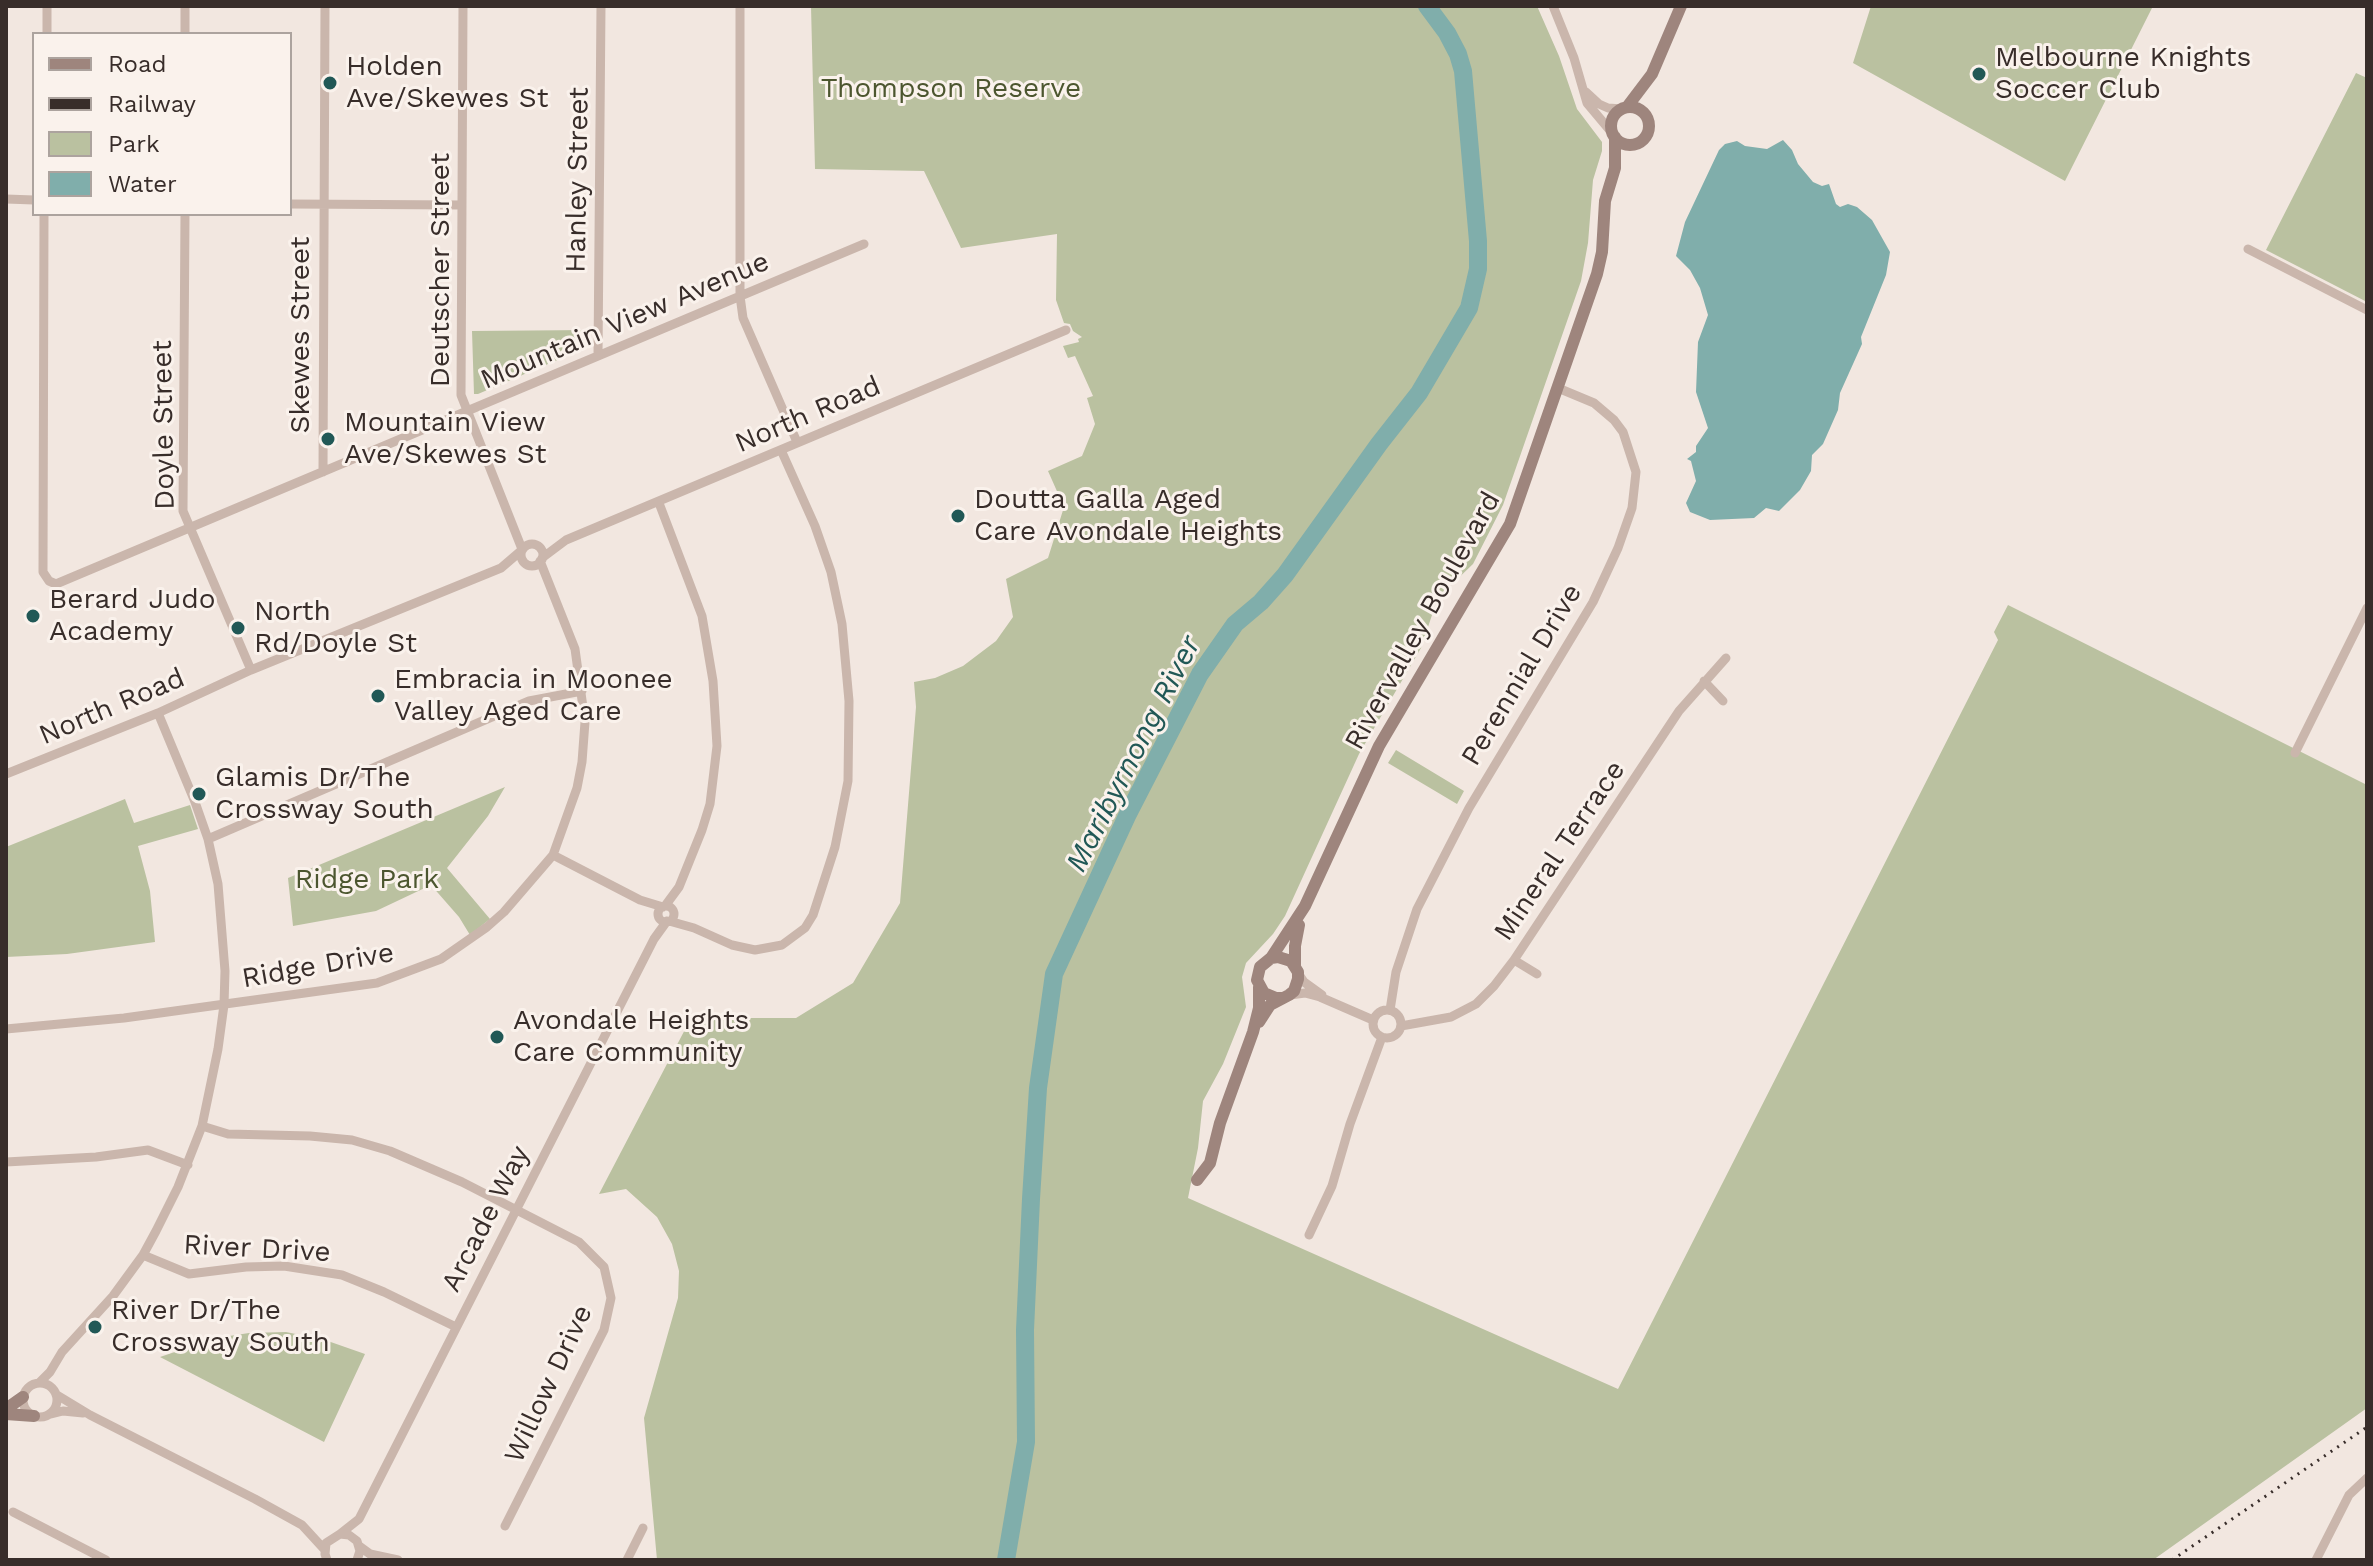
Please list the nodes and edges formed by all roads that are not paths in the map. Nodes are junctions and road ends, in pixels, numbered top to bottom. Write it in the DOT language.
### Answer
graph roads {
  1 [pos="47,6"];
  2 [pos="185,6"];
  3 [pos="325,6"];
  4 [pos="463,6"];
  5 [pos="601,6"];
  6 [pos="740,6"];
  7 [pos="1553,6"];
  8 [pos="1681,6"];
  9 [pos="47,32"];
  10 [pos="185,32"];
  11 [pos="1652,74"];
  12 [pos="1584,90"];
  13 [pos="1624,108"];
  14 [pos="1647,117"];
  15 [pos="1614,136"];
  16 [pos="1642,140"];
  17 [pos="1615,168"];
  18 [pos="6,199"];
  19 [pos="32,200"];
  20 [pos="292,204"];
  21 [pos="322,204"];
  22 [pos="462,205"];
  23 [pos="44,216"];
  24 [pos="185,216"];
  25 [pos="864,244"];
  26 [pos="2248,249"];
  27 [pos="740,296"];
  28 [pos="2367,310"];
  29 [pos="1066,330"];
  30 [pos="598,355"];
  31 [pos="1558,388"];
  32 [pos="466,410"];
  33 [pos="797,442"];
  34 [pos="781,450"];
  35 [pos="323,472"];
  36 [pos="659,503"];
  37 [pos="514,524"];
  38 [pos="190,528"];
  39 [pos="522,549"];
  40 [pos="536,557"];
  41 [pos="501,568"];
  42 [pos="2367,608"];
  43 [pos="1726,658"];
  44 [pos="251,670"];
  45 [pos="1704,681"];
  46 [pos="582,691"];
  47 [pos="1723,701"];
  48 [pos="158,713"];
  49 [pos="2295,753"];
  50 [pos="6,774"];
  51 [pos="208,839"];
  52 [pos="553,855"];
  53 [pos="1305,906"];
  54 [pos="666,913"];
  55 [pos="1271,958"];
  56 [pos="1514,960"];
  57 [pos="1296,969"];
  58 [pos="1537,974"];
  59 [pos="1259,987"];
  60 [pos="1286,996"];
  61 [pos="1336,1003"];
  62 [pos="224,1005"];
  63 [pos="1390,1010"];
  64 [pos="1373,1020"];
  65 [pos="1401,1026"];
  66 [pos="6,1029"];
  67 [pos="1253,1032"];
  68 [pos="1382,1037"];
  69 [pos="202,1126"];
  70 [pos="6,1162"];
  71 [pos="188,1165"];
  72 [pos="1197,1180"];
  73 [pos="516,1209"];
  74 [pos="1309,1235"];
  75 [pos="143,1255"];
  76 [pos="456,1327"];
  77 [pos="56,1361"];
  78 [pos="39,1383"];
  79 [pos="56,1392"];
  80 [pos="23,1397"];
  81 [pos="6,1411"];
  82 [pos="51,1414"];
  83 [pos="90,1415"];
  84 [pos="34,1416"];
  85 [pos="2367,1478"];
  86 [pos="13,1512"];
  87 [pos="359,1519"];
  88 [pos="302,1525"];
  89 [pos="505,1526"];
  90 [pos="643,1528"];
  91 [pos="337,1535"];
  92 [pos="358,1544"];
  93 [pos="324,1549"];
  94 [pos="378,1556"];
  95 [pos="106,1560"];
  96 [pos="327,1560"];
  97 [pos="357,1560"];
  98 [pos="365,1560"];
  99 [pos="398,1560"];
  100 [pos="627,1560"];
  101 [pos="2316,1560"];
  1 -- 9 [label="street"];
  2 -- 10 [label="street"];
  3 -- 21 [label="street, Skewes Street"];
  4 -- 22 [label="street, Deutscher Street"];
  5 -- 30 [label="street, Hanley Street"];
  6 -- 27 [label="street"];
  7 -- 12 [label="street"];
  8 -- 11 [label="street"];
  11 -- 13 [label="street"];
  11 -- 14 [label="street"];
  12 -- 13 [label="street"];
  12 -- 15 [label="street"];
  13 -- 14 [label="street"];
  13 -- 15 [label="street"];
  14 -- 16 [label="street"];
  15 -- 16 [label="street"];
  15 -- 17 [label="street, Rivervalley Boulevard"];
  16 -- 17 [label="street, Rivervalley Boulevard"];
  17 -- 31 [label="street, Rivervalley Boulevard"];
  18 -- 19 [label="street"];
  20 -- 21 [label="street"];
  21 -- 22 [label="street"];
  21 -- 35 [label="street, Skewes Street"];
  22 -- 32 [label="street, Deutscher Street"];
  23 -- 38 [label="street, Mountain View Avenue"];
  24 -- 38 [label="street, Doyle Street"];
  25 -- 27 [label="street, Mountain View Avenue"];
  26 -- 28 [label="street"];
  27 -- 30 [label="street, Mountain View Avenue"];
  27 -- 33 [label="street"];
  29 -- 33 [label="street, North Road"];
  30 -- 32 [label="street, Mountain View Avenue"];
  31 -- 53 [label="street, Rivervalley Boulevard"];
  31 -- 63 [label="street, Perennial Drive"];
  32 -- 35 [label="street, Mountain View Avenue"];
  32 -- 37 [label="street, Deutscher Street"];
  33 -- 34 [label="street, North Road"];
  34 -- 36 [label="street, North Road"];
  34 -- 54 [label="street"];
  35 -- 38 [label="street, Mountain View Avenue"];
  36 -- 40 [label="street, North Road"];
  36 -- 54 [label="street, Arcade Way"];
  37 -- 39 [label="street, Deutscher Street"];
  37 -- 40 [label="street, Deutscher Street"];
  38 -- 44 [label="street, Doyle Street"];
  39 -- 40 [label="street, North Road"];
  39 -- 40 [label="street, Deutscher Street"];
  39 -- 41 [label="street, North Road"];
  40 -- 41 [label="street, North Road"];
  40 -- 46 [label="street, Ridge Drive"];
  41 -- 44 [label="street, North Road"];
  42 -- 49 [label="street"];
  43 -- 45 [label="street, Mineral Terrace"];
  44 -- 48 [label="street, North Road"];
  45 -- 47 [label="street"];
  45 -- 56 [label="street, Mineral Terrace"];
  46 -- 51 [label="street"];
  46 -- 52 [label="street, Ridge Drive"];
  48 -- 50 [label="street, North Road"];
  48 -- 51 [label="street"];
  51 -- 62 [label="street"];
  52 -- 54 [label="street"];
  52 -- 62 [label="street, Ridge Drive"];
  53 -- 55 [label="street, Rivervalley Boulevard"];
  53 -- 57 [label="street, Rivervalley Boulevard"];
  54 -- 73 [label="street, Arcade Way"];
  55 -- 57 [label="street"];
  55 -- 59 [label="street"];
  56 -- 58 [label="street"];
  56 -- 65 [label="street, Mineral Terrace"];
  57 -- 60 [label="street"];
  57 -- 61 [label="street"];
  59 -- 60 [label="street"];
  59 -- 67 [label="street"];
  60 -- 61 [label="street"];
  60 -- 67 [label="street"];
  61 -- 64 [label="street"];
  62 -- 66 [label="street, Ridge Drive"];
  62 -- 69 [label="street"];
  63 -- 64 [label="street"];
  63 -- 65 [label="street"];
  64 -- 68 [label="street"];
  65 -- 68 [label="street"];
  67 -- 72 [label="street"];
  68 -- 74 [label="street"];
  69 -- 71 [label="street"];
  69 -- 73 [label="street, Willow Drive"];
  70 -- 71 [label="street"];
  71 -- 75 [label="street"];
  73 -- 76 [label="street, Arcade Way"];
  73 -- 89 [label="street, Willow Drive"];
  75 -- 76 [label="street, River Drive"];
  75 -- 77 [label="street"];
  76 -- 87 [label="street, Arcade Way"];
  77 -- 78 [label="street"];
  77 -- 79 [label="street"];
  78 -- 79 [label="street"];
  78 -- 80 [label="street"];
  79 -- 82 [label="street"];
  79 -- 83 [label="street"];
  80 -- 81 [label="street"];
  80 -- 84 [label="street"];
  81 -- 84 [label="street"];
  82 -- 83 [label="street"];
  82 -- 84 [label="street"];
  83 -- 88 [label="street"];
  85 -- 101 [label="street"];
  86 -- 95 [label="street"];
  87 -- 91 [label="street, Arcade Way"];
  87 -- 92 [label="street, Arcade Way"];
  88 -- 91 [label="street"];
  88 -- 93 [label="street"];
  90 -- 100 [label="street"];
  91 -- 92 [label="street"];
  91 -- 93 [label="street, Arcade Way"];
  92 -- 94 [label="street"];
  92 -- 97 [label="street, Arcade Way"];
  93 -- 96 [label="street"];
  94 -- 98 [label="street"];
  94 -- 99 [label="street"];
}
